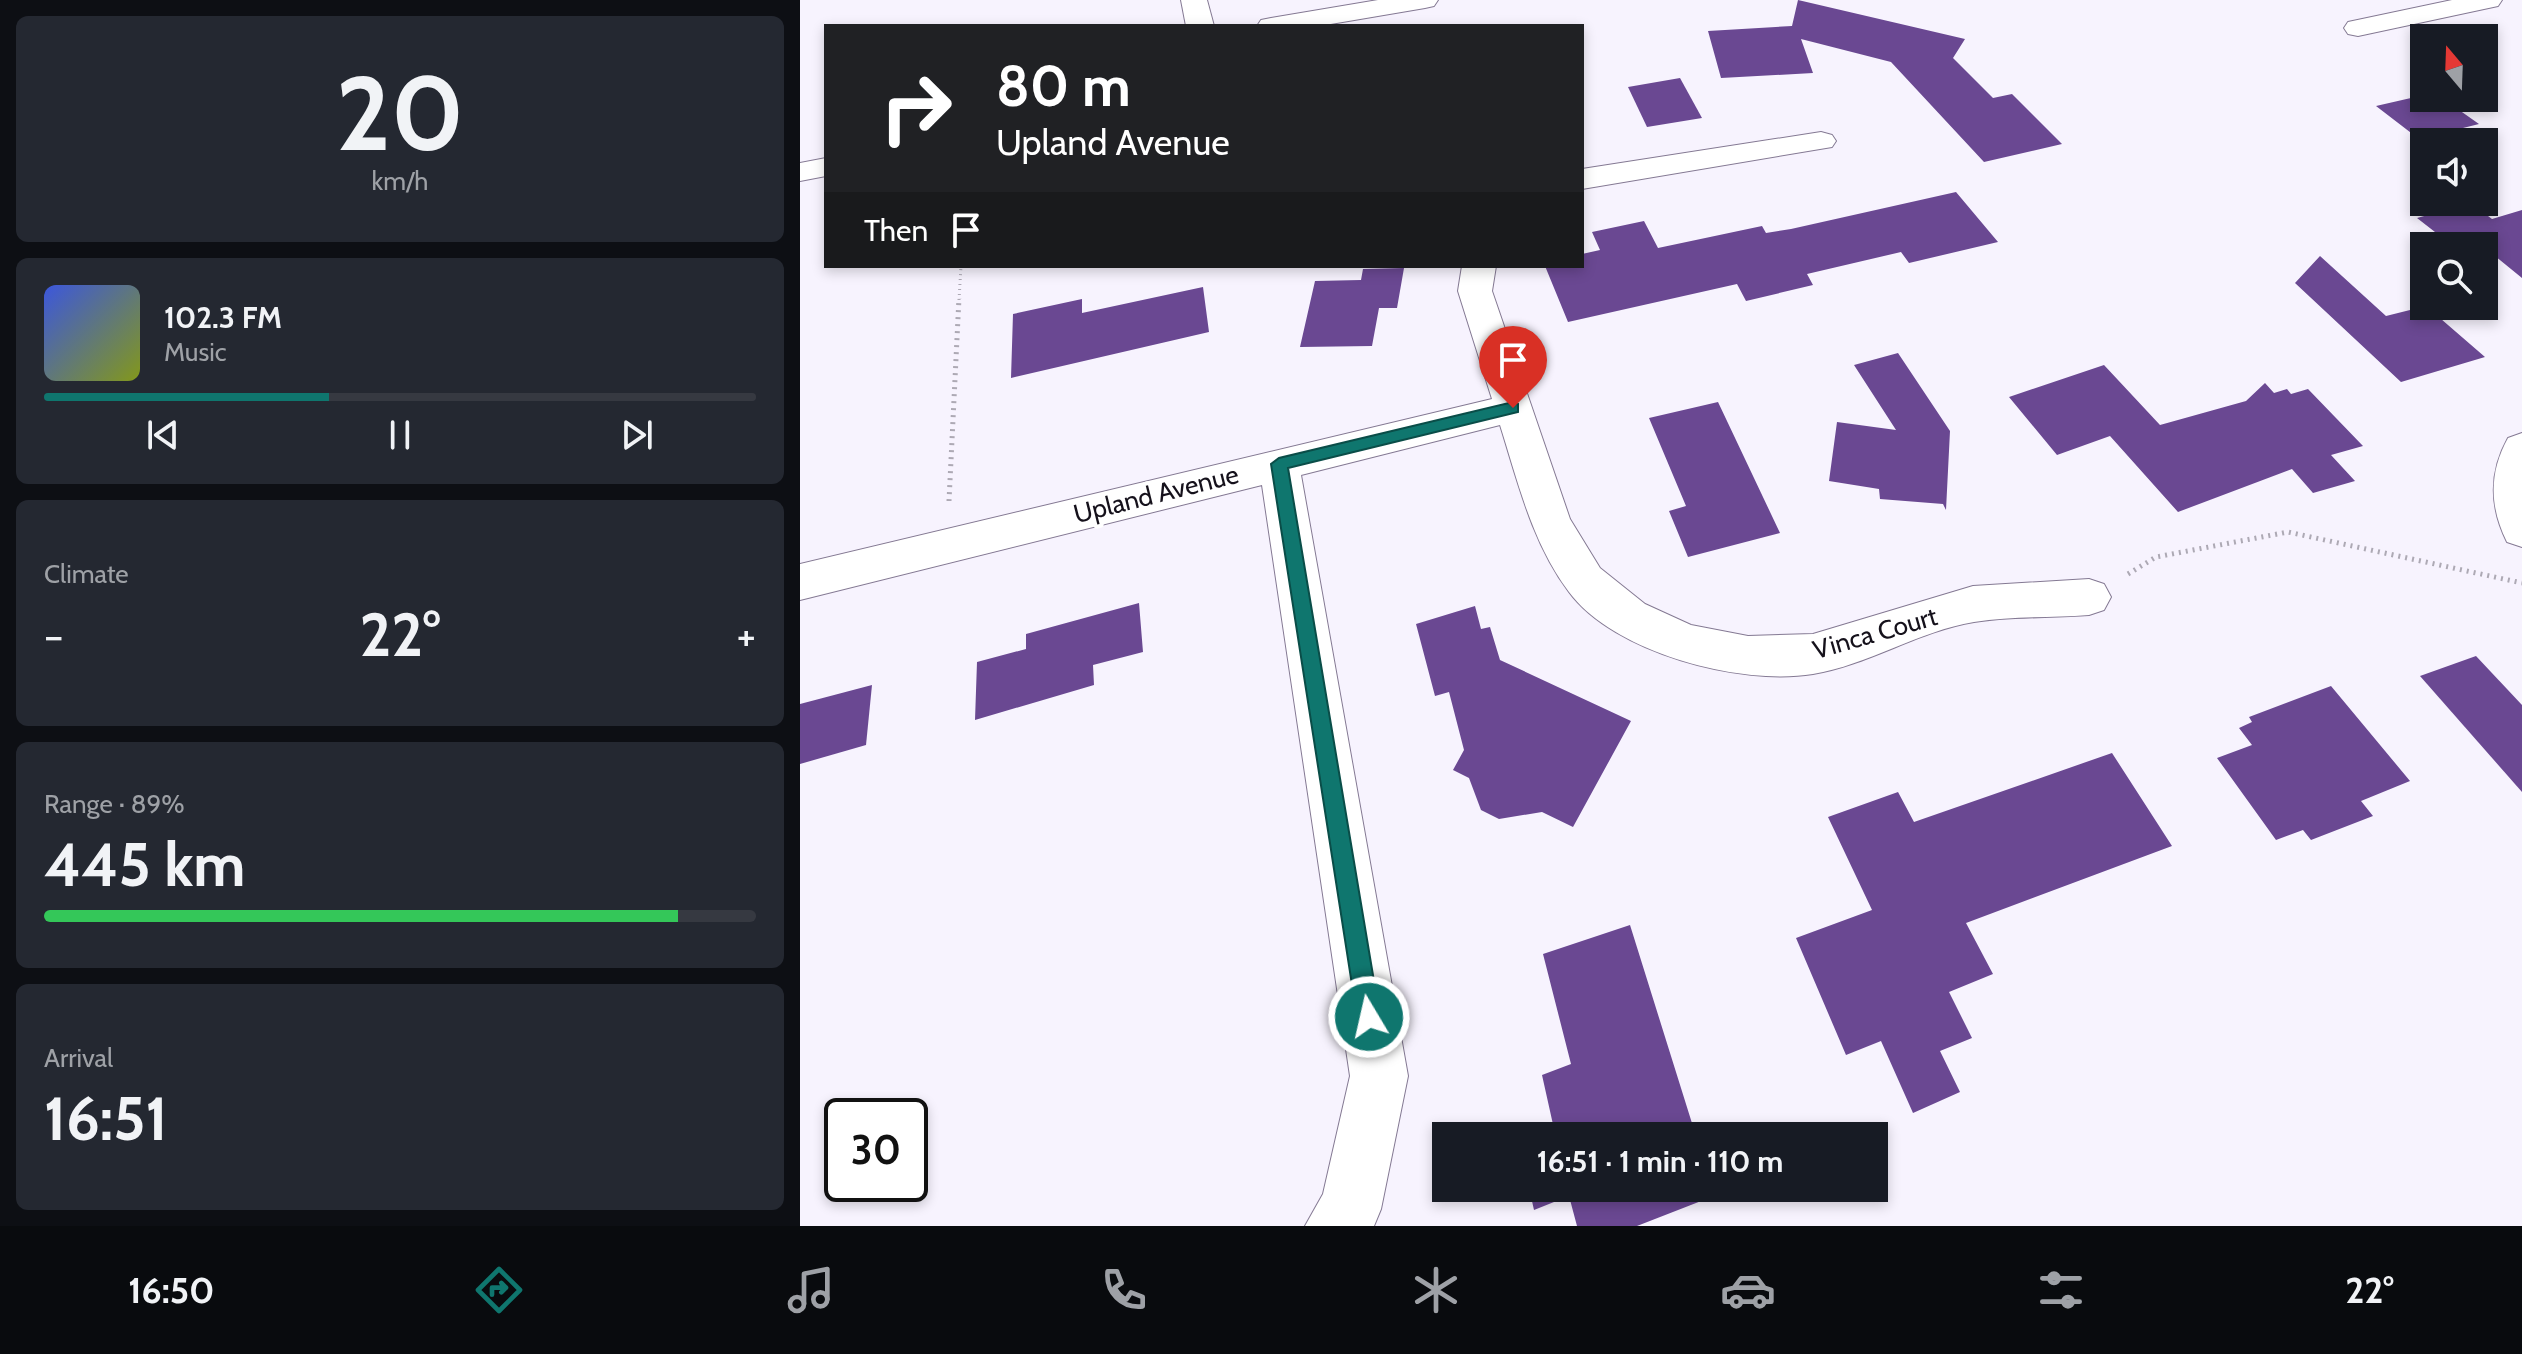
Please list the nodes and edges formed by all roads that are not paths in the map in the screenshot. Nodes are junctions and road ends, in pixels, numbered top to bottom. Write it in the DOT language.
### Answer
graph roads {
  1 [pos="1194,0"];
  2 [pos="1425,0"];
  3 [pos="2489,0"];
  4 [pos="1200,24"];
  5 [pos="1283,24"];
  6 [pos="2358,28"];
  7 [pos="1821,141"];
  8 [pos="824,167"];
  9 [pos="800,172"];
  10 [pos="1584,179"];
  11 [pos="1479,268"];
  12 [pos="1513,408"];
  13 [pos="2522,448"];
  14 [pos="1279,464"];
  15 [pos="2522,530"];
  16 [pos="800,582"];
  17 [pos="2089,597"];
  18 [pos="1343,1218"];
  1 -- 4 [label="street"];
  2 -- 5 [label="street"];
  3 -- 6 [label="street"];
  7 -- 10 [label="street"];
  8 -- 9 [label="street"];
  11 -- 12 [label="street, Vinca Court"];
  12 -- 14 [label="street, Upland Avenue"];
  12 -- 17 [label="street, Vinca Court"];
  13 -- 15 [label="street"];
  14 -- 16 [label="street, Upland Avenue"];
  14 -- 18 [label="street"];
}
